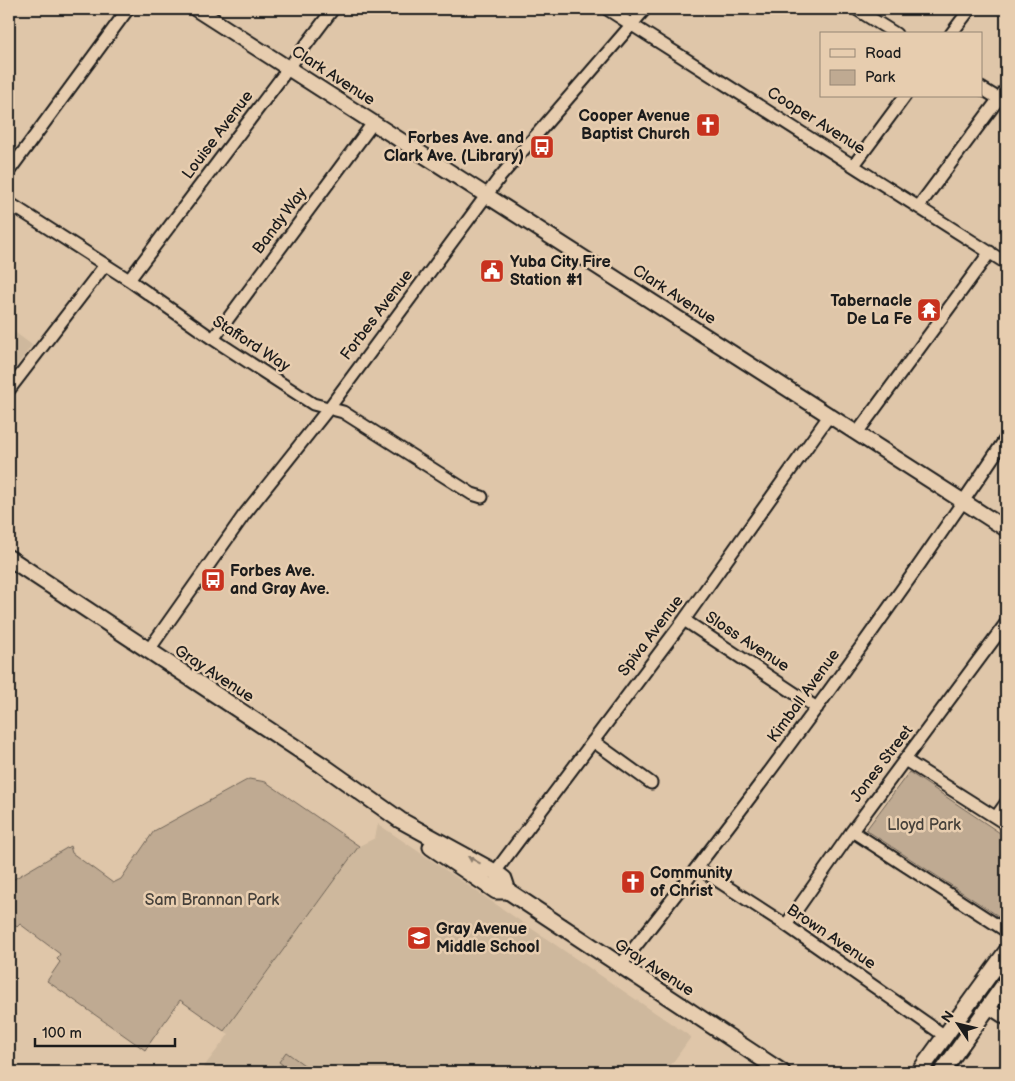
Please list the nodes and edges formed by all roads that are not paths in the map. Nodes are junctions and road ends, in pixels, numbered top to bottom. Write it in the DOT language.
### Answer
graph roads {
  1 [pos="128,9"];
  2 [pos="196,9"];
  3 [pos="333,9"];
  4 [pos="607,9"];
  5 [pos="645,9"];
  6 [pos="856,9"];
  7 [pos="970,9"];
  8 [pos="631,25"];
  9 [pos="893,32"];
  10 [pos="953,32"];
  11 [pos="289,67"];
  12 [pos="982,88"];
  13 [pos="1003,94"];
  14 [pos="904,98"];
  15 [pos="373,123"];
  16 [pos="854,165"];
  17 [pos="9,171"];
  18 [pos="486,195"];
  19 [pos="9,203"];
  20 [pos="919,206"];
  21 [pos="990,252"];
  22 [pos="1006,263"];
  23 [pos="105,265"];
  24 [pos="129,280"];
  25 [pos="213,339"];
  26 [pos="9,390"];
  27 [pos="329,408"];
  28 [pos="829,416"];
  29 [pos="857,433"];
  30 [pos="1006,438"];
  31 [pos="482,497"];
  32 [pos="963,502"];
  33 [pos="1006,530"];
  34 [pos="9,558"];
  35 [pos="684,620"];
  36 [pos="1006,623"];
  37 [pos="148,651"];
  38 [pos="816,708"];
  39 [pos="593,741"];
  40 [pos="904,760"];
  41 [pos="651,783"];
  42 [pos="1006,803"];
  43 [pos="996,817"];
  44 [pos="400,820"];
  45 [pos="1006,824"];
  46 [pos="852,831"];
  47 [pos="698,868"];
  48 [pos="495,872"];
  49 [pos="508,891"];
  50 [pos="786,925"];
  51 [pos="1006,931"];
  52 [pos="1006,952"];
  53 [pos="620,966"];
  54 [pos="1006,982"];
  55 [pos="988,1008"];
  56 [pos="1006,1019"];
  57 [pos="945,1036"];
  58 [pos="782,1072"];
  59 [pos="919,1072"];
  60 [pos="942,1072"];
  1 -- 17 [label="street"];
  2 -- 11 [label="street, Clark Avenue"];
  3 -- 11 [label="street, Louise Avenue"];
  4 -- 8 [label="street, Cooper Avenue"];
  5 -- 8 [label="street, Forbes Avenue"];
  6 -- 9 [label="street"];
  7 -- 10 [label="street"];
  8 -- 16 [label="street, Cooper Avenue"];
  8 -- 18 [label="street, Forbes Avenue"];
  11 -- 15 [label="street, Clark Avenue"];
  11 -- 24 [label="street, Louise Avenue"];
  12 -- 13 [label="street"];
  13 -- 20 [label="street"];
  14 -- 16 [label="street"];
  15 -- 18 [label="street, Clark Avenue"];
  15 -- 25 [label="street, Bandy Way"];
  16 -- 20 [label="street, Cooper Avenue"];
  18 -- 27 [label="street, Forbes Avenue"];
  18 -- 28 [label="street, Clark Avenue"];
  19 -- 23 [label="street, Stafford Way"];
  20 -- 21 [label="street, Cooper Avenue"];
  21 -- 22 [label="street, Cooper Avenue"];
  21 -- 29 [label="street"];
  23 -- 24 [label="street, Stafford Way"];
  23 -- 26 [label="street"];
  24 -- 25 [label="street, Stafford Way"];
  25 -- 27 [label="street, Stafford Way"];
  27 -- 31 [label="street, Stafford Way"];
  27 -- 37 [label="street, Forbes Avenue"];
  28 -- 29 [label="street, Clark Avenue"];
  28 -- 35 [label="street, Spiva Avenue"];
  29 -- 32 [label="street, Clark Avenue"];
  30 -- 32 [label="street, Kimball Avenue"];
  32 -- 33 [label="street, Clark Avenue"];
  32 -- 38 [label="street, Kimball Avenue"];
  34 -- 37 [label="main road, Gray Avenue"];
  35 -- 38 [label="street, Sloss Avenue"];
  35 -- 39 [label="street, Spiva Avenue"];
  36 -- 40 [label="street, Jones Street"];
  37 -- 44 [label="main road, Gray Avenue"];
  38 -- 47 [label="street, Kimball Avenue"];
  39 -- 41 [label="street"];
  39 -- 48 [label="street, Spiva Avenue"];
  40 -- 43 [label="street"];
  40 -- 46 [label="street, Jones Street"];
  42 -- 43 [label="street"];
  43 -- 45 [label="street"];
  48 -- 44 [label="main road, Gray Avenue, one-way"];
  44 -- 49 [label="main road, Gray Avenue"];
  46 -- 50 [label="street, Jones Street"];
  46 -- 51 [label="street"];
  47 -- 50 [label="street, Brown Avenue"];
  47 -- 53 [label="street, Kimball Avenue"];
  48 -- 49 [label="main road, Gray Avenue"];
  49 -- 53 [label="main road, Gray Avenue"];
  50 -- 57 [label="street, Brown Avenue"];
  52 -- 57 [label="main road"];
  53 -- 58 [label="main road, Gray Avenue"];
  54 -- 55 [label="main road"];
  55 -- 56 [label="street"];
  55 -- 60 [label="main road"];
  57 -- 59 [label="main road"];
}
